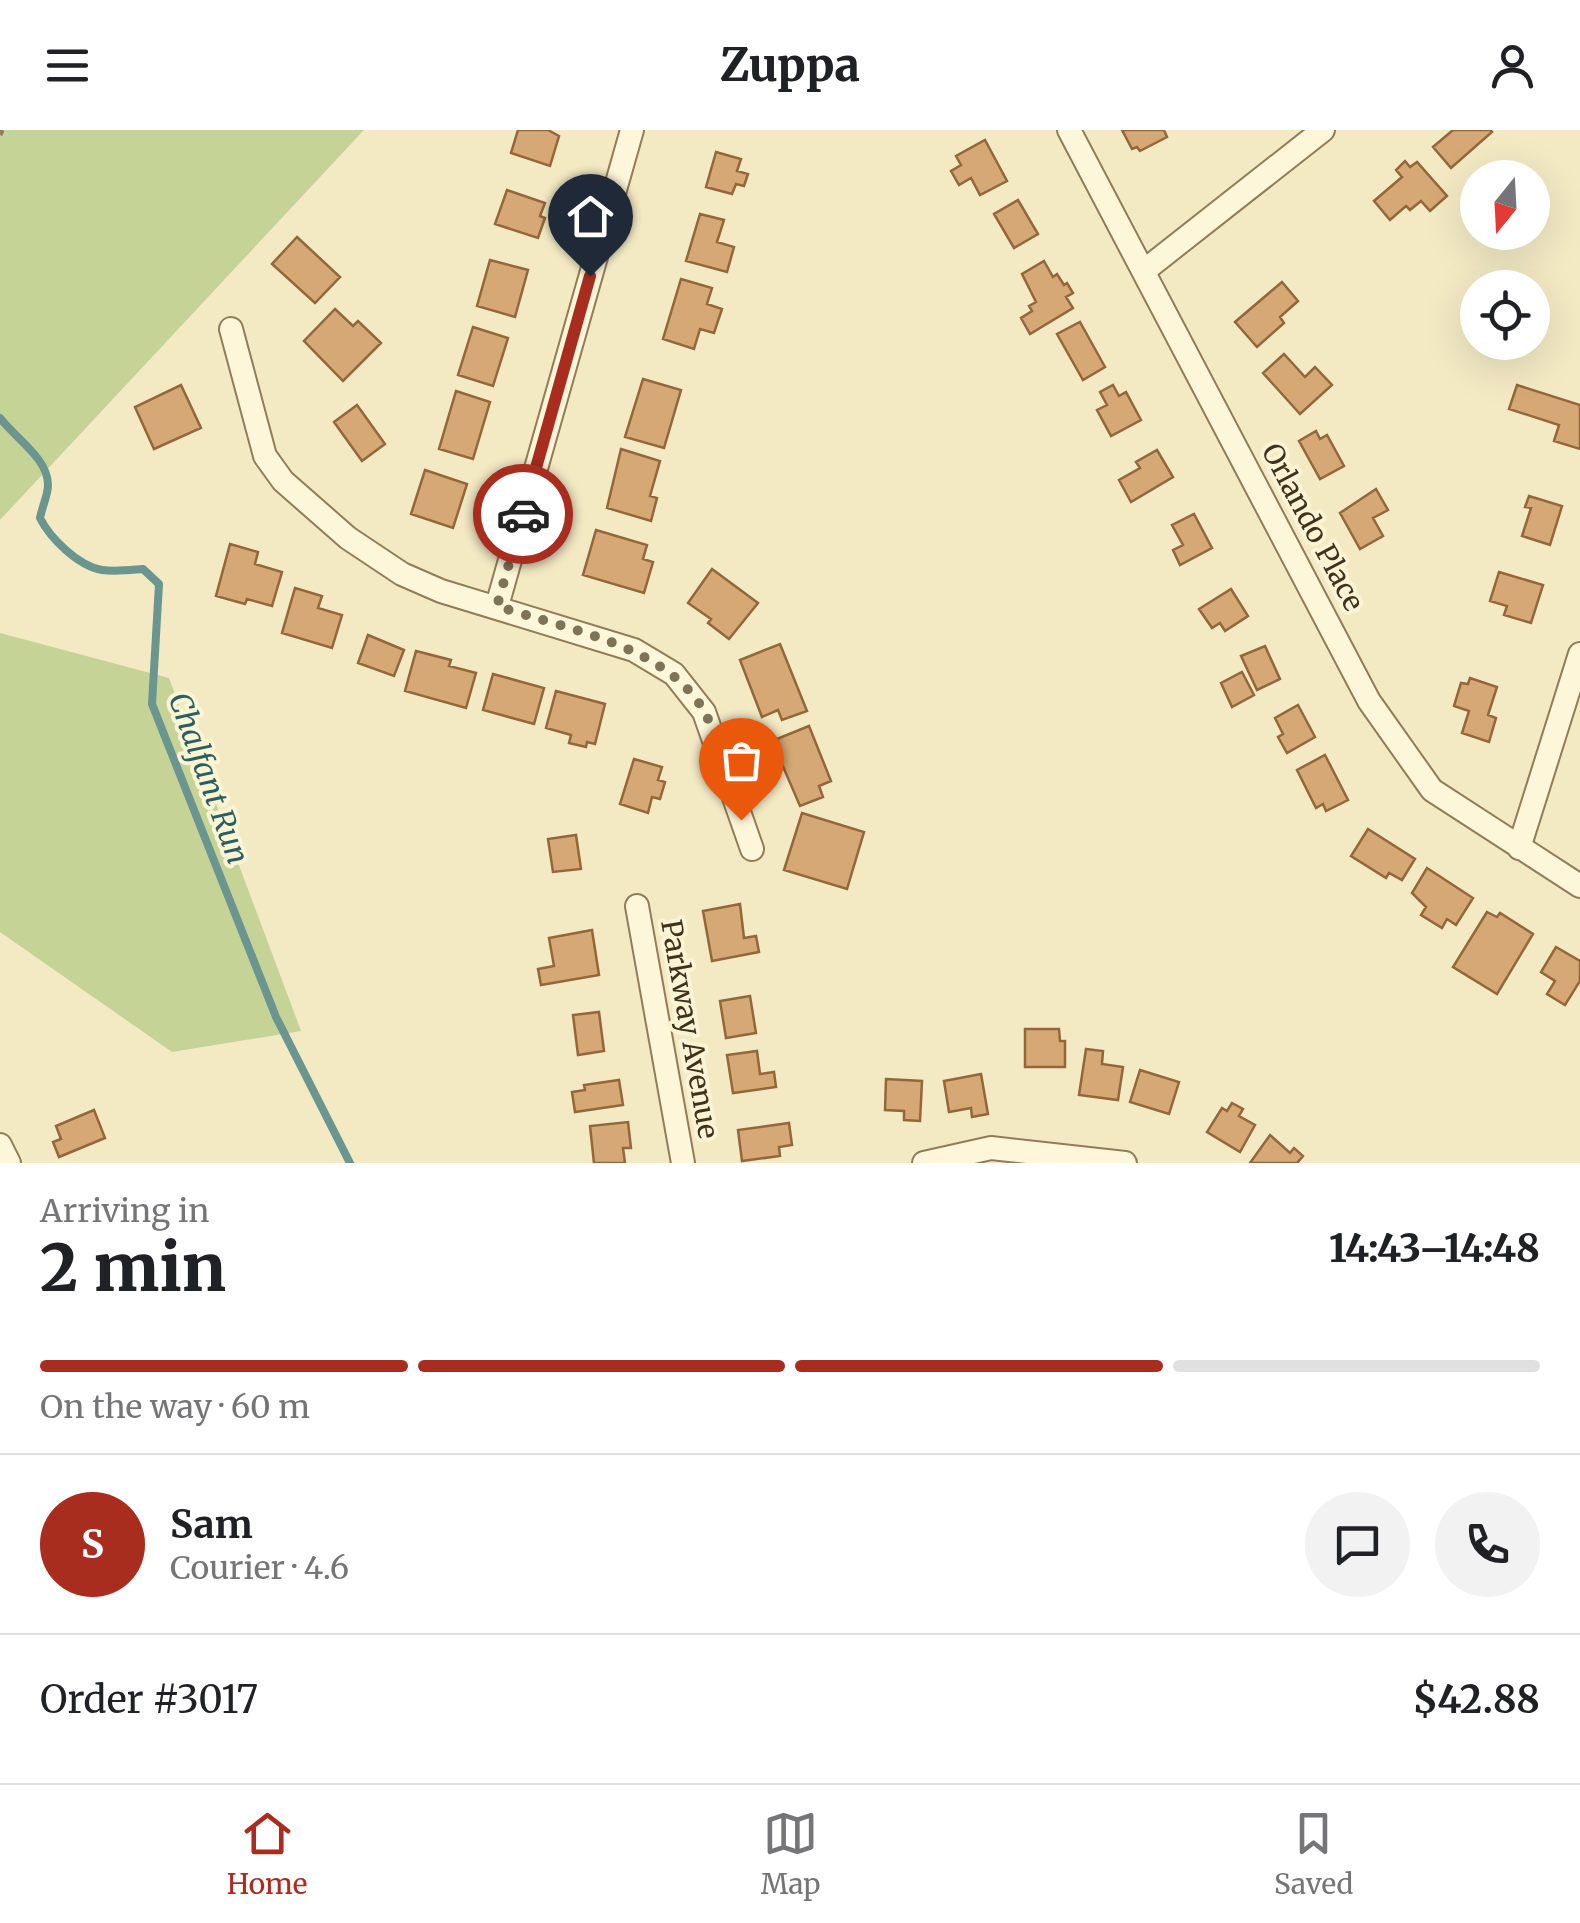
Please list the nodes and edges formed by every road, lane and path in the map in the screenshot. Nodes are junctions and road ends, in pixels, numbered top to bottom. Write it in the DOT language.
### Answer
graph roads {
  1 [pos="632,130"];
  2 [pos="1069,130"];
  3 [pos="1323,130"];
  4 [pos="1145,270"];
  5 [pos="231,329"];
  6 [pos="497,606"];
  7 [pos="1580,654"];
  8 [pos="1519,848"];
  9 [pos="752,849"];
  10 [pos="1580,886"];
  11 [pos="637,906"];
  12 [pos="0,1145"];
  13 [pos="9,1163"];
  14 [pos="683,1163"];
  15 [pos="924,1163"];
  16 [pos="1125,1163"];
  1 -- 6 [label="street"];
  2 -- 4 [label="street, Orlando Place"];
  3 -- 4 [label="street"];
  4 -- 8 [label="street, Orlando Place"];
  5 -- 6 [label="street"];
  6 -- 9 [label="street"];
  7 -- 8 [label="street"];
  8 -- 10 [label="street, Orlando Place"];
  11 -- 14 [label="street, Parkway Avenue"];
  12 -- 13 [label="street"];
  15 -- 16 [label="street"];
}
